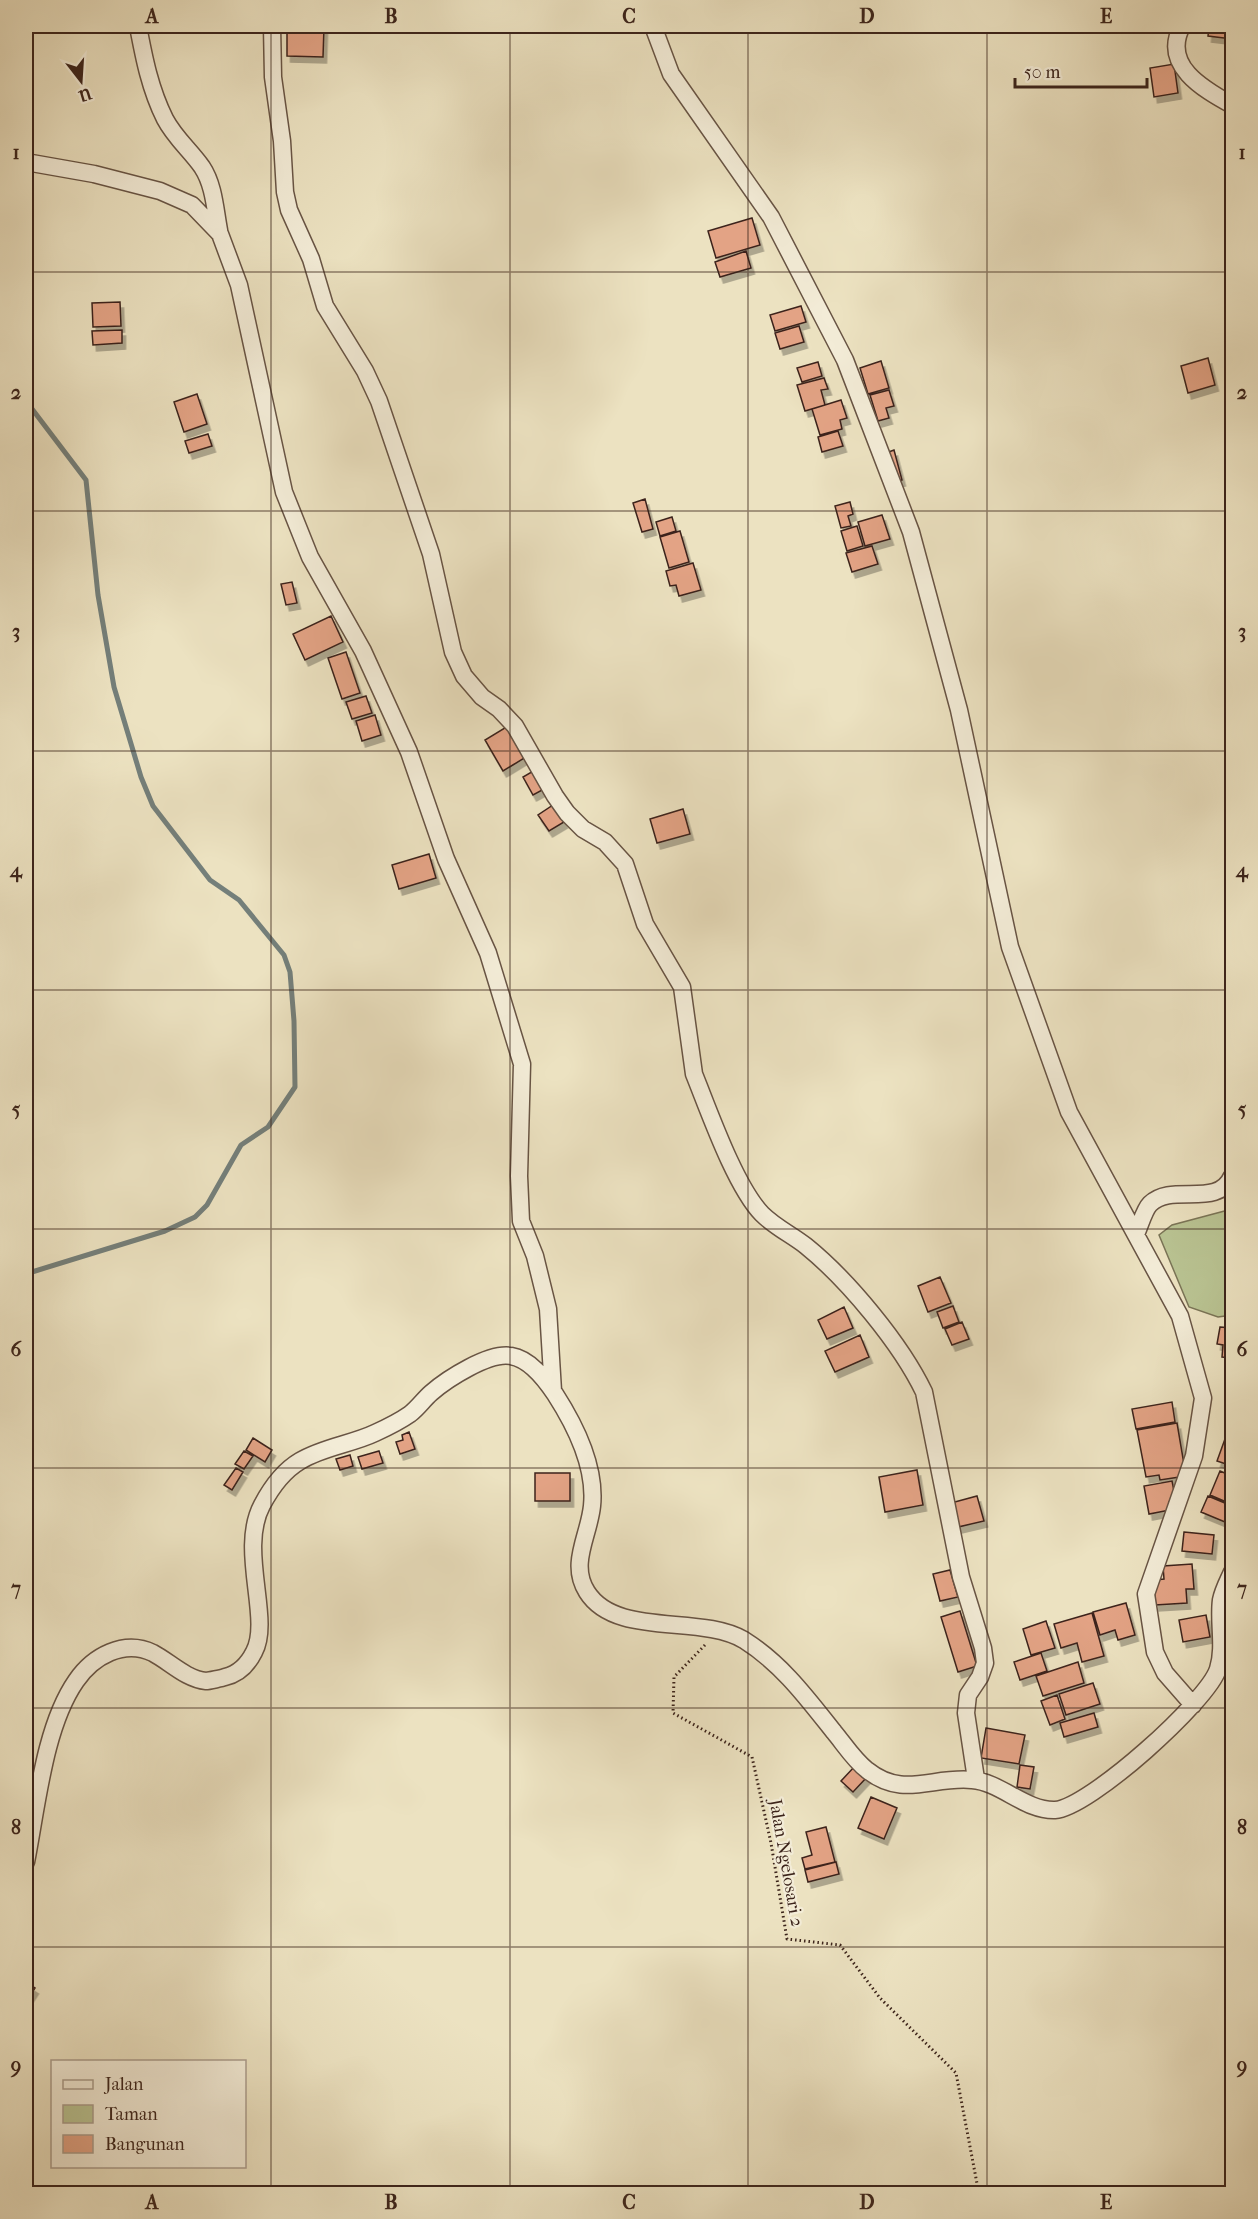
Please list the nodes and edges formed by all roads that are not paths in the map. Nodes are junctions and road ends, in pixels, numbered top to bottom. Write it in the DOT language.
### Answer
graph roads {
  1 [pos="138,26"];
  2 [pos="272,26"];
  3 [pos="653,26"];
  4 [pos="1182,26"];
  5 [pos="1233,105"];
  6 [pos="26,162"];
  7 [pos="220,234"];
  8 [pos="1233,1176"];
  9 [pos="1136,1234"];
  10 [pos="553,1391"];
  11 [pos="1233,1572"];
  12 [pos="1192,1705"];
  13 [pos="976,1779"];
  14 [pos="26,1862"];
  1 -- 7 [label="street"];
  2 -- 13 [label="street"];
  3 -- 9 [label="street"];
  4 -- 5 [label="street"];
  6 -- 7 [label="street"];
  7 -- 10 [label="street"];
  8 -- 9 [label="street"];
  9 -- 12 [label="street"];
  10 -- 13 [label="street"];
  10 -- 14 [label="street"];
  11 -- 12 [label="street"];
  12 -- 13 [label="street"];
}
